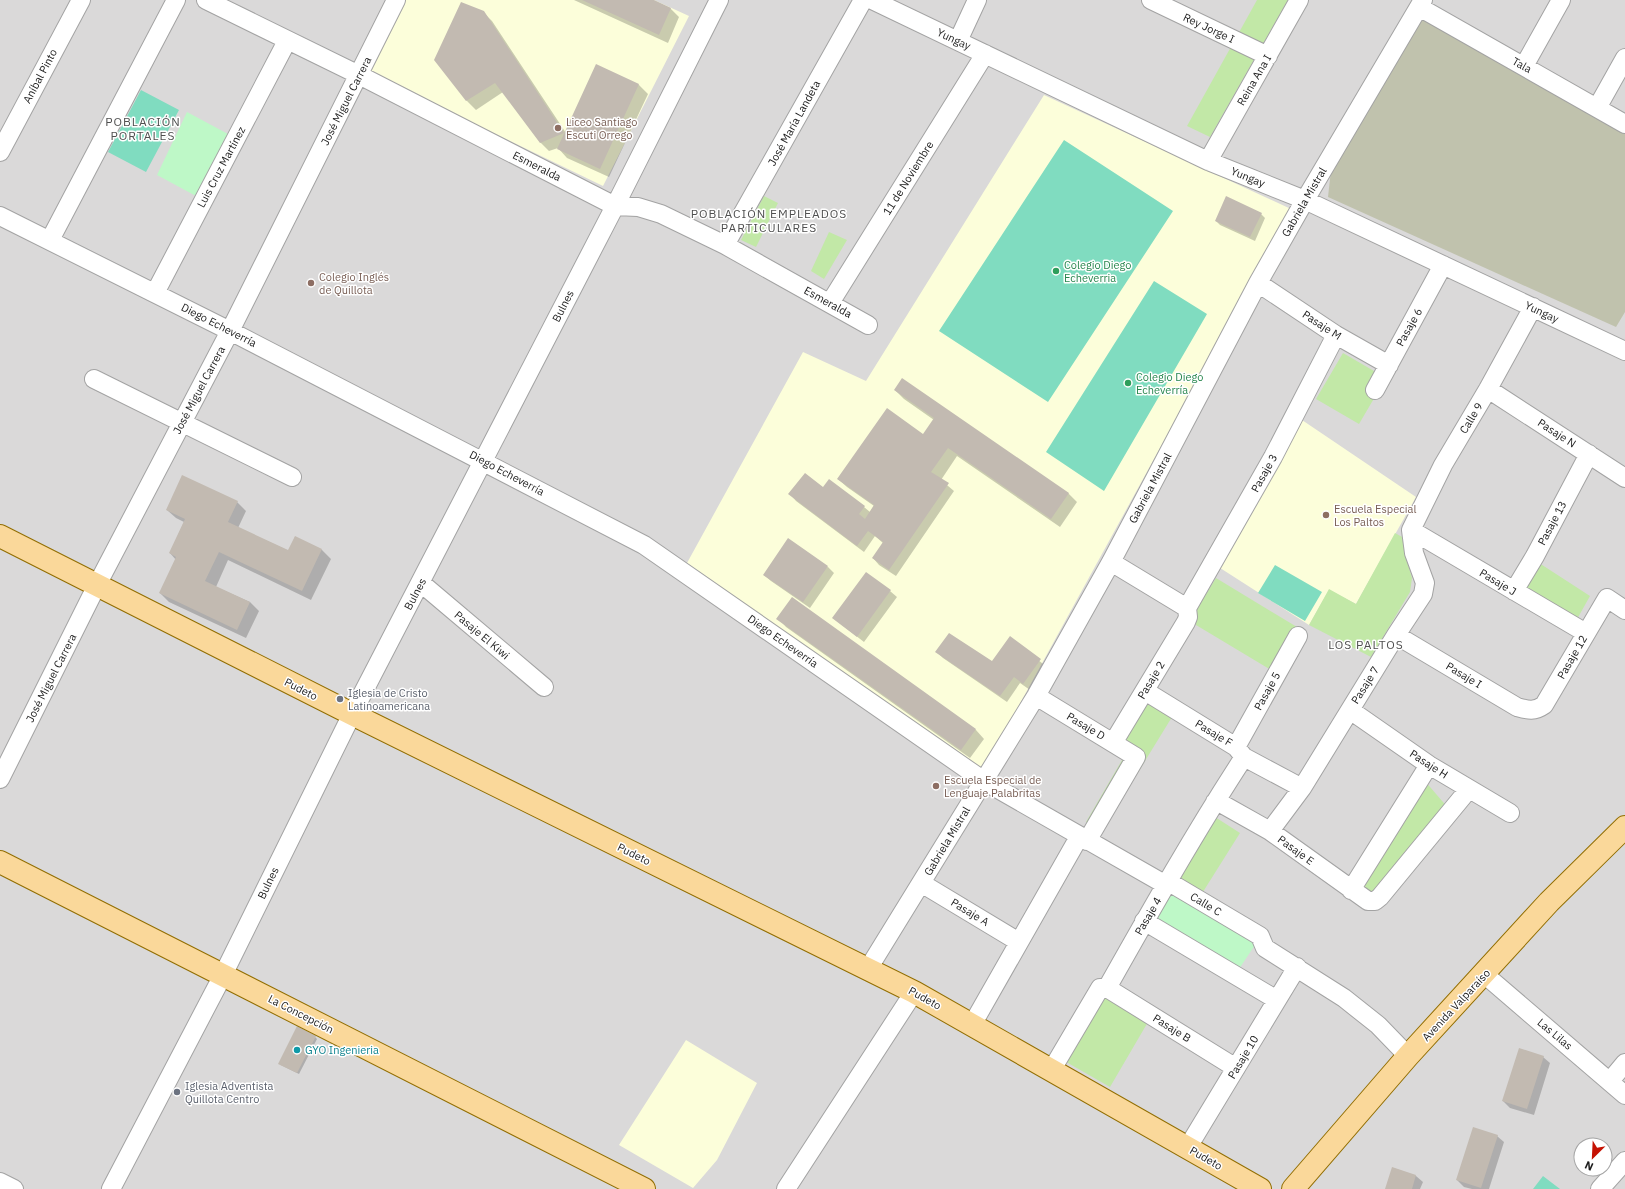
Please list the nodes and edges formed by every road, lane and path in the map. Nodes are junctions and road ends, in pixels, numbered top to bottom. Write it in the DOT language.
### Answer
graph roads {
  1 [pos="81,0"];
  2 [pos="176,0"];
  3 [pos="206,0"];
  4 [pos="396,0"];
  5 [pos="719,0"];
  6 [pos="863,0"];
  7 [pos="872,0"];
  8 [pos="977,0"];
  9 [pos="1151,0"];
  10 [pos="1299,0"];
  11 [pos="1561,0"];
  12 [pos="1421,3"];
  13 [pos="287,41"];
  14 [pos="958,41"];
  15 [pos="985,54"];
  16 [pos="1268,56"];
  17 [pos="1625,58"];
  18 [pos="1524,66"];
  19 [pos="358,75"];
  20 [pos="1597,108"];
  21 [pos="1625,124"];
  22 [pos="0,152"];
  23 [pos="1208,161"];
  24 [pos="1305,200"];
  25 [pos="615,206"];
  26 [pos="0,216"];
  27 [pos="50,240"];
  28 [pos="725,245"];
  29 [pos="1444,265"];
  30 [pos="1258,283"];
  31 [pos="155,293"];
  32 [pos="830,303"];
  33 [pos="1533,307"];
  34 [pos="868,325"];
  35 [pos="230,331"];
  36 [pos="1336,335"];
  37 [pos="1625,351"];
  38 [pos="1389,365"];
  39 [pos="94,379"];
  40 [pos="1488,389"];
  41 [pos="1375,390"];
  42 [pos="181,423"];
  43 [pos="1589,454"];
  44 [pos="484,461"];
  45 [pos="292,477"];
  46 [pos="1625,478"];
  47 [pos="1411,530"];
  48 [pos="0,536"];
  49 [pos="1110,562"];
  50 [pos="421,583"];
  51 [pos="97,585"];
  52 [pos="1514,591"];
  53 [pos="1625,610"];
  54 [pos="1187,613"];
  55 [pos="1586,633"];
  56 [pos="1396,635"];
  57 [pos="1298,636"];
  58 [pos="544,687"];
  59 [pos="1145,692"];
  60 [pos="1036,696"];
  61 [pos="1350,710"];
  62 [pos="1533,710"];
  63 [pos="352,714"];
  64 [pos="1113,743"];
  65 [pos="1240,752"];
  66 [pos="1429,766"];
  67 [pos="0,779"];
  68 [pos="984,781"];
  69 [pos="1302,788"];
  70 [pos="1469,789"];
  71 [pos="1215,802"];
  72 [pos="1510,813"];
  73 [pos="1625,827"];
  74 [pos="1270,831"];
  75 [pos="1083,839"];
  76 [pos="0,862"];
  77 [pos="922,883"];
  78 [pos="1166,885"];
  79 [pos="1351,890"];
  80 [pos="1144,920"];
  81 [pos="1019,942"];
  82 [pos="1297,967"];
  83 [pos="868,969"];
  84 [pos="1484,974"];
  85 [pos="223,975"];
  86 [pos="1107,988"];
  87 [pos="914,992"];
  88 [pos="1277,1000"];
  89 [pos="972,1025"];
  90 [pos="1408,1056"];
  91 [pos="1625,1063"];
  92 [pos="1236,1068"];
  93 [pos="1051,1071"];
  94 [pos="1610,1081"];
  95 [pos="1625,1095"];
  96 [pos="1188,1147"];
  97 [pos="1320,1156"];
  98 [pos="1625,1161"];
  99 [pos="0,1182"];
  100 [pos="14,1189"];
  101 [pos="111,1189"];
  102 [pos="644,1189"];
  103 [pos="786,1189"];
  104 [pos="1260,1189"];
  105 [pos="1293,1189"];
  106 [pos="1312,1189"];
  107 [pos="1600,1189"];
  1 -- 22 [label="street, Aníbal Pinto"];
  2 -- 27 [label="street"];
  3 -- 13 [label="street, Esmeralda"];
  4 -- 19 [label="street, José Miguel Carrera"];
  5 -- 25 [label="street, Bulnes"];
  6 -- 28 [label="street, José María Landeta"];
  7 -- 14 [label="street, Yungay"];
  8 -- 14 [label="street"];
  9 -- 16 [label="street, Rey Jorge I"];
  10 -- 16 [label="street, Reina Ana I"];
  11 -- 18 [label="street"];
  12 -- 18 [label="street, Tala"];
  12 -- 24 [label="street, Gabriela Mistral"];
  13 -- 19 [label="street, Esmeralda"];
  13 -- 31 [label="street, Luis Cruz Martínez"];
  14 -- 15 [label="street, Yungay"];
  15 -- 23 [label="street, Yungay"];
  15 -- 32 [label="street, 11 de Noviembre"];
  16 -- 23 [label="street, Reina Ana I"];
  17 -- 20 [label="street"];
  18 -- 20 [label="street, Tala"];
  19 -- 25 [label="street, Esmeralda"];
  19 -- 35 [label="street, José Miguel Carrera"];
  20 -- 21 [label="street, Tala"];
  23 -- 24 [label="street, Yungay"];
  24 -- 29 [label="street, Yungay"];
  24 -- 30 [label="street, Gabriela Mistral"];
  25 -- 28 [label="street, Esmeralda"];
  25 -- 44 [label="street, Bulnes"];
  26 -- 27 [label="street, Diego Echeverría"];
  27 -- 31 [label="street, Diego Echeverría"];
  28 -- 32 [label="street, Esmeralda"];
  29 -- 33 [label="street, Yungay"];
  29 -- 38 [label="street, Pasaje 6"];
  30 -- 36 [label="street, Pasaje M"];
  30 -- 49 [label="street, Gabriela Mistral"];
  31 -- 35 [label="street, Diego Echeverría"];
  32 -- 34 [label="street, Esmeralda"];
  33 -- 37 [label="street, Yungay"];
  33 -- 40 [label="street, Calle 9"];
  35 -- 42 [label="street, José Miguel Carrera"];
  35 -- 44 [label="street, Diego Echeverría"];
  36 -- 38 [label="street, Pasaje M"];
  36 -- 54 [label="street, Pasaje 3"];
  38 -- 41 [label="street, Pasaje 6"];
  39 -- 42 [label="street"];
  40 -- 43 [label="street, Pasaje N"];
  40 -- 47 [label="street, Calle 9"];
  42 -- 45 [label="street"];
  42 -- 51 [label="street, José Miguel Carrera"];
  43 -- 46 [label="street, Pasaje N"];
  43 -- 52 [label="street, Pasaje 13"];
  44 -- 50 [label="street, Bulnes"];
  44 -- 68 [label="street, Diego Echeverría"];
  47 -- 52 [label="street, Pasaje J"];
  47 -- 56 [label="street, Pasaje 7"];
  48 -- 51 [label="main road, Pudeto"];
  49 -- 54 [label="street"];
  49 -- 60 [label="street, Gabriela Mistral"];
  50 -- 58 [label="street, Pasaje El Kiwi"];
  50 -- 63 [label="street, Bulnes"];
  51 -- 63 [label="main road, Pudeto"];
  51 -- 67 [label="street, José Miguel Carrera"];
  52 -- 55 [label="street, Pasaje J"];
  53 -- 55 [label="street, Pasaje 12"];
  54 -- 59 [label="street, Pasaje 2"];
  55 -- 62 [label="street, Pasaje 12"];
  56 -- 61 [label="street, Pasaje 7"];
  56 -- 62 [label="street, Pasaje I"];
  57 -- 65 [label="street, Pasaje 5"];
  59 -- 64 [label="street, Pasaje 2"];
  59 -- 65 [label="street, Pasaje F"];
  60 -- 64 [label="street, Pasaje D"];
  60 -- 68 [label="street, Gabriela Mistral"];
  61 -- 66 [label="street, Pasaje H"];
  61 -- 69 [label="street, Pasaje 7"];
  63 -- 83 [label="main road, Pudeto"];
  63 -- 85 [label="street, Bulnes"];
  64 -- 75 [label="street, Pasaje D"];
  65 -- 69 [label="street, Pasaje F"];
  65 -- 71 [label="street, Pasaje 4"];
  66 -- 70 [label="street, Pasaje H"];
  66 -- 79 [label="street"];
  68 -- 75 [label="street, Calle C"];
  68 -- 77 [label="street, Gabriela Mistral"];
  69 -- 74 [label="street, Pasaje 7"];
  70 -- 72 [label="street, Pasaje H"];
  70 -- 79 [label="street, Pasaje E"];
  71 -- 74 [label="street, Pasaje E"];
  71 -- 78 [label="street, Pasaje 4"];
  73 -- 84 [label="main road, Avenida Valparaíso"];
  74 -- 79 [label="street, Pasaje E"];
  75 -- 78 [label="street, Calle C"];
  75 -- 81 [label="street"];
  76 -- 85 [label="main road, La Concepción"];
  77 -- 81 [label="street, Pasaje A"];
  77 -- 83 [label="street, Gabriela Mistral"];
  78 -- 80 [label="street, Pasaje 4"];
  78 -- 82 [label="street, Calle C"];
  80 -- 86 [label="street, Pasaje 4"];
  80 -- 88 [label="street"];
  81 -- 89 [label="street"];
  82 -- 88 [label="street, Pasaje 10"];
  82 -- 90 [label="street, Calle C"];
  83 -- 87 [label="main road, Pudeto"];
  84 -- 90 [label="main road, Avenida Valparaíso"];
  84 -- 94 [label="street, Las Lilas"];
  85 -- 101 [label="street, Bulnes"];
  85 -- 102 [label="main road, La Concepción"];
  86 -- 92 [label="street, Pasaje B"];
  86 -- 93 [label="street, Pasaje 4"];
  87 -- 89 [label="main road, Pudeto"];
  87 -- 103 [label="street"];
  88 -- 92 [label="street, Pasaje 10"];
  89 -- 93 [label="main road, Pudeto"];
  90 -- 97 [label="main road, Avenida Valparaíso"];
  91 -- 94 [label="street"];
  92 -- 96 [label="street, Pasaje 10"];
  93 -- 96 [label="main road, Pudeto"];
  94 -- 95 [label="street, Las Lilas"];
  96 -- 104 [label="main road, Pudeto"];
  97 -- 105 [label="main road, Avenida Valparaíso"];
  97 -- 106 [label="main road"];
  98 -- 107 [label="street"];
  99 -- 100 [label="street"];
}
